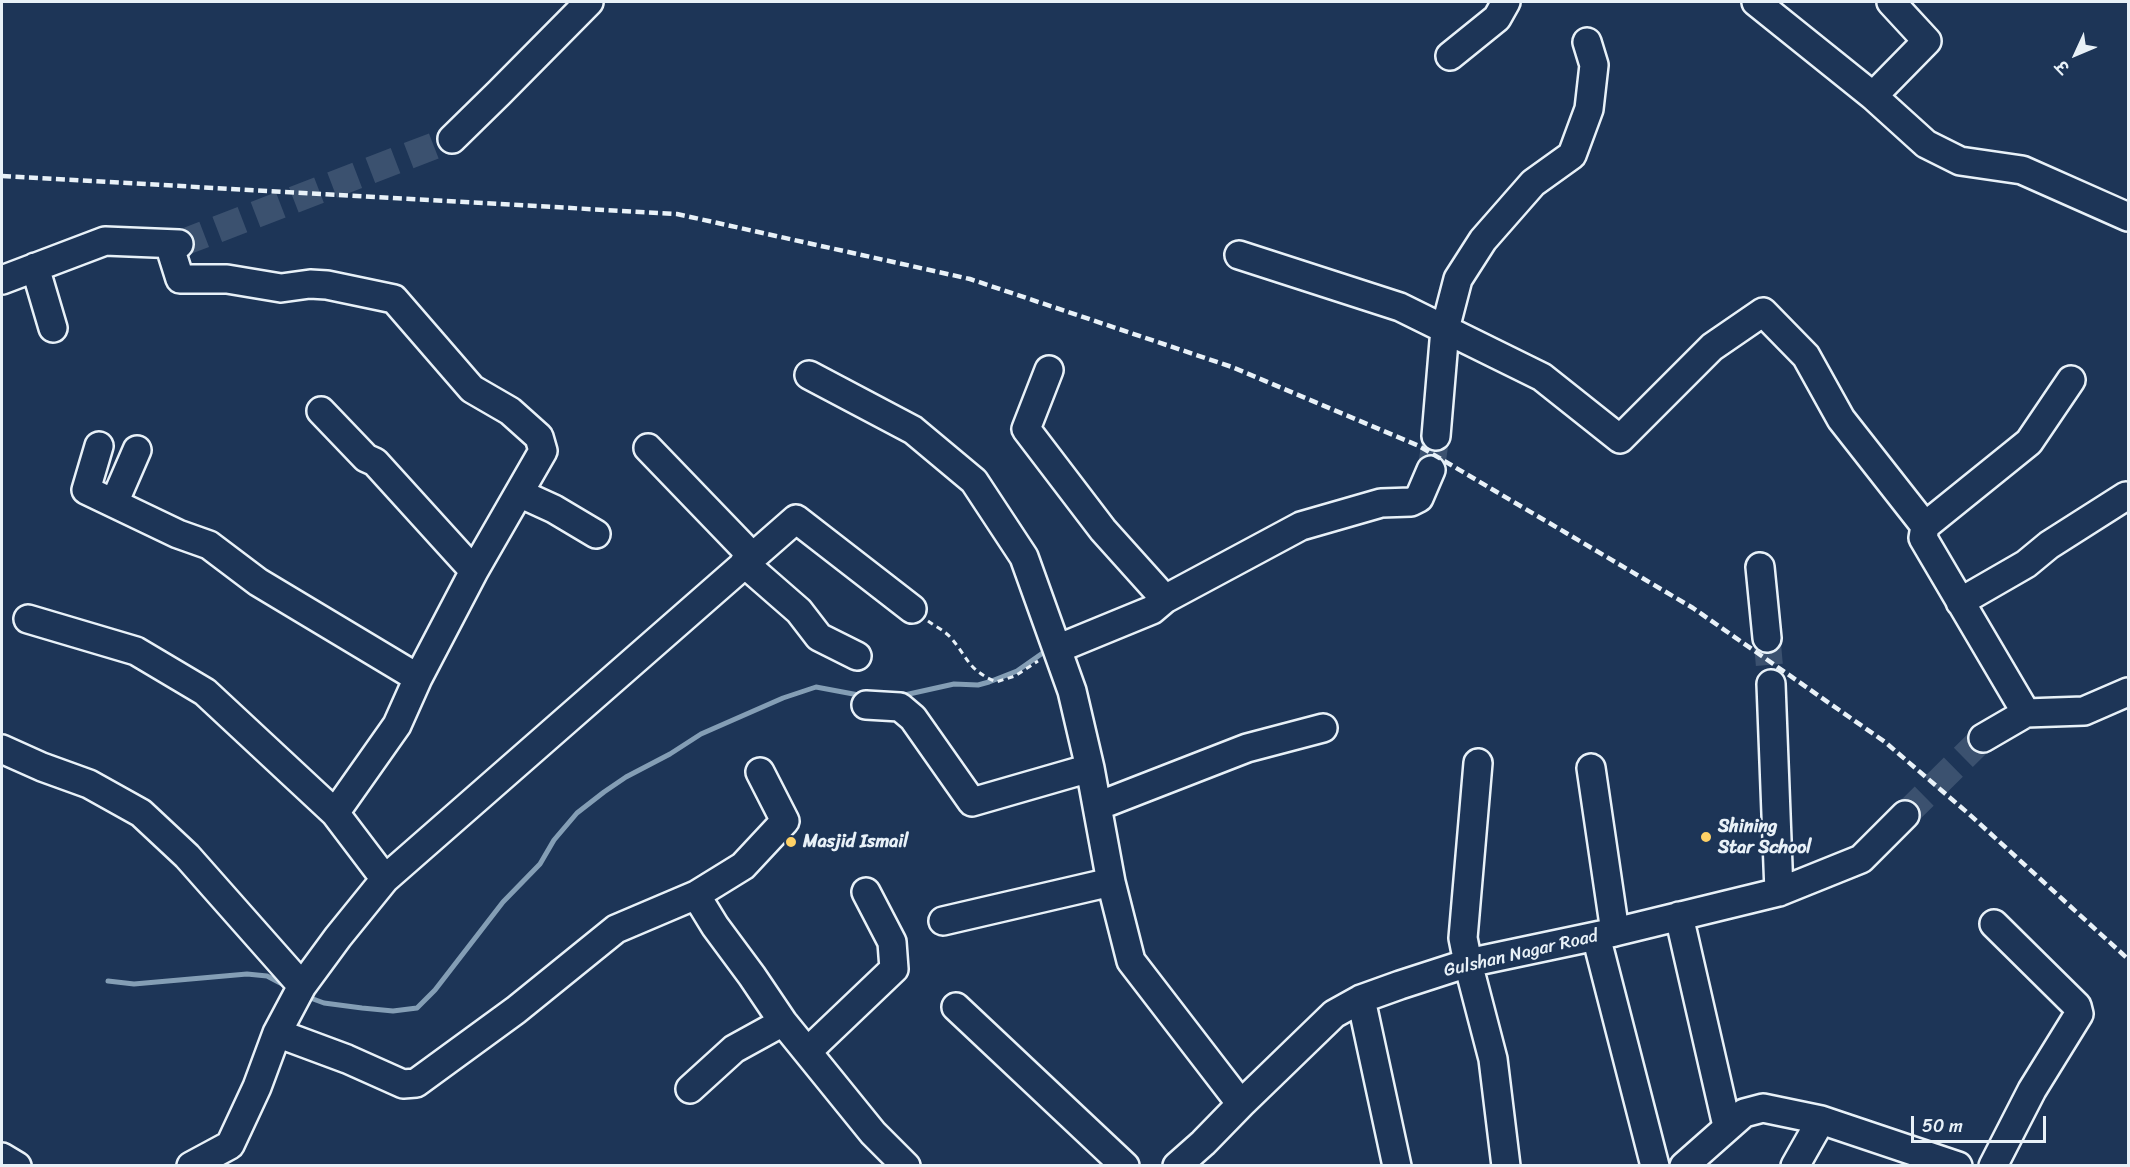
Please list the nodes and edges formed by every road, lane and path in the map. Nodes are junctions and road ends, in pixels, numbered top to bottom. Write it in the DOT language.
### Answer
graph roads {
  1 [pos="589,2"];
  2 [pos="1506,2"];
  3 [pos="1756,2"];
  4 [pos="1891,2"];
  5 [pos="1587,42"];
  6 [pos="1449,57"];
  7 [pos="1873,96"];
  8 [pos="452,139"];
  9 [pos="2128,218"];
  10 [pos="1239,255"];
  11 [pos="34,267"];
  12 [pos="2,280"];
  13 [pos="53,328"];
  14 [pos="1445,329"];
  15 [pos="1049,370"];
  16 [pos="809,375"];
  17 [pos="2071,380"];
  18 [pos="321,411"];
  19 [pos="1436,436"];
  20 [pos="99,446"];
  21 [pos="648,448"];
  22 [pos="137,450"];
  23 [pos="1431,470"];
  24 [pos="519,493"];
  25 [pos="2126,496"];
  26 [pos="114,503"];
  27 [pos="1925,526"];
  28 [pos="596,534"];
  29 [pos="748,560"];
  30 [pos="1760,567"];
  31 [pos="474,572"];
  32 [pos="1165,599"];
  33 [pos="1960,602"];
  34 [pos="912,609"];
  35 [pos="28,619"];
  36 [pos="1767,638"];
  37 [pos="1057,649"];
  38 [pos="857,656"];
  39 [pos="418,678"];
  40 [pos="1771,684"];
  41 [pos="2128,692"];
  42 [pos="866,705"];
  43 [pos="2026,713"];
  44 [pos="1323,728"];
  45 [pos="1983,738"];
  46 [pos="2,749"];
  47 [pos="1478,763"];
  48 [pos="1090,768"];
  49 [pos="1591,768"];
  50 [pos="760,772"];
  51 [pos="1098,806"];
  52 [pos="334,813"];
  53 [pos="1905,815"];
  54 [pos="386,879"];
  55 [pos="1111,882"];
  56 [pos="866,892"];
  57 [pos="1779,892"];
  58 [pos="696,895"];
  59 [pos="1679,916"];
  60 [pos="943,921"];
  61 [pos="1995,924"];
  62 [pos="1606,934"];
  63 [pos="1468,963"];
  64 [pos="302,986"];
  65 [pos="1361,999"];
  66 [pos="956,1007"];
  67 [pos="783,1022"];
  68 [pos="277,1034"];
  69 [pos="808,1051"];
  70 [pos="690,1089"];
  71 [pos="1241,1104"];
  72 [pos="1821,1120"];
  73 [pos="1727,1126"];
  74 [pos="2,1157"];
  75 [pos="17,1166"];
  76 [pos="191,1166"];
  77 [pos="906,1166"];
  78 [pos="1125,1166"];
  79 [pos="1177,1166"];
  80 [pos="1397,1166"];
  81 [pos="1506,1166"];
  82 [pos="1656,1166"];
  83 [pos="1684,1166"];
  84 [pos="1795,1166"];
  85 [pos="1958,1166"];
  86 [pos="1993,1166"];
  1 -- 8 [label="street"];
  2 -- 6 [label="street"];
  3 -- 7 [label="street"];
  4 -- 7 [label="street"];
  5 -- 14 [label="street"];
  7 -- 9 [label="street"];
  10 -- 14 [label="street"];
  11 -- 12 [label="street"];
  11 -- 13 [label="street"];
  11 -- 24 [label="street"];
  14 -- 19 [label="street"];
  14 -- 27 [label="street"];
  15 -- 32 [label="street"];
  16 -- 37 [label="street"];
  17 -- 27 [label="street"];
  18 -- 31 [label="street"];
  20 -- 26 [label="street"];
  21 -- 29 [label="street"];
  22 -- 26 [label="street"];
  23 -- 32 [label="street"];
  24 -- 28 [label="street"];
  24 -- 31 [label="street"];
  25 -- 33 [label="street"];
  26 -- 39 [label="street"];
  27 -- 33 [label="street"];
  29 -- 34 [label="street"];
  29 -- 38 [label="street"];
  29 -- 54 [label="street"];
  30 -- 36 [label="street"];
  31 -- 39 [label="street"];
  32 -- 37 [label="street"];
  33 -- 43 [label="street"];
  34 -- 37 [label="path"];
  35 -- 52 [label="street"];
  37 -- 48 [label="street"];
  39 -- 52 [label="street"];
  40 -- 57 [label="street"];
  41 -- 43 [label="street"];
  42 -- 48 [label="street"];
  43 -- 45 [label="street"];
  44 -- 51 [label="street"];
  46 -- 64 [label="street"];
  47 -- 63 [label="street"];
  48 -- 51 [label="street"];
  49 -- 62 [label="street"];
  50 -- 58 [label="street"];
  51 -- 55 [label="street"];
  52 -- 54 [label="street"];
  53 -- 57 [label="street, Gulshan Nagar Road"];
  54 -- 64 [label="street"];
  55 -- 60 [label="street"];
  55 -- 71 [label="street"];
  56 -- 69 [label="street"];
  57 -- 59 [label="street, Gulshan Nagar Road"];
  58 -- 67 [label="street"];
  58 -- 68 [label="street"];
  59 -- 62 [label="street, Gulshan Nagar Road"];
  59 -- 73 [label="street"];
  61 -- 86 [label="street"];
  62 -- 63 [label="street, Gulshan Nagar Road"];
  62 -- 82 [label="street"];
  63 -- 65 [label="street, Gulshan Nagar Road"];
  63 -- 81 [label="street"];
  64 -- 68 [label="street"];
  65 -- 71 [label="street, Gulshan Nagar Road"];
  65 -- 80 [label="street"];
  66 -- 78 [label="street"];
  67 -- 69 [label="street"];
  67 -- 70 [label="street"];
  68 -- 76 [label="street"];
  69 -- 77 [label="street"];
  71 -- 79 [label="street, Gulshan Nagar Road"];
  72 -- 73 [label="street"];
  72 -- 84 [label="street"];
  72 -- 85 [label="street"];
  73 -- 83 [label="street"];
  74 -- 75 [label="street"];
}
